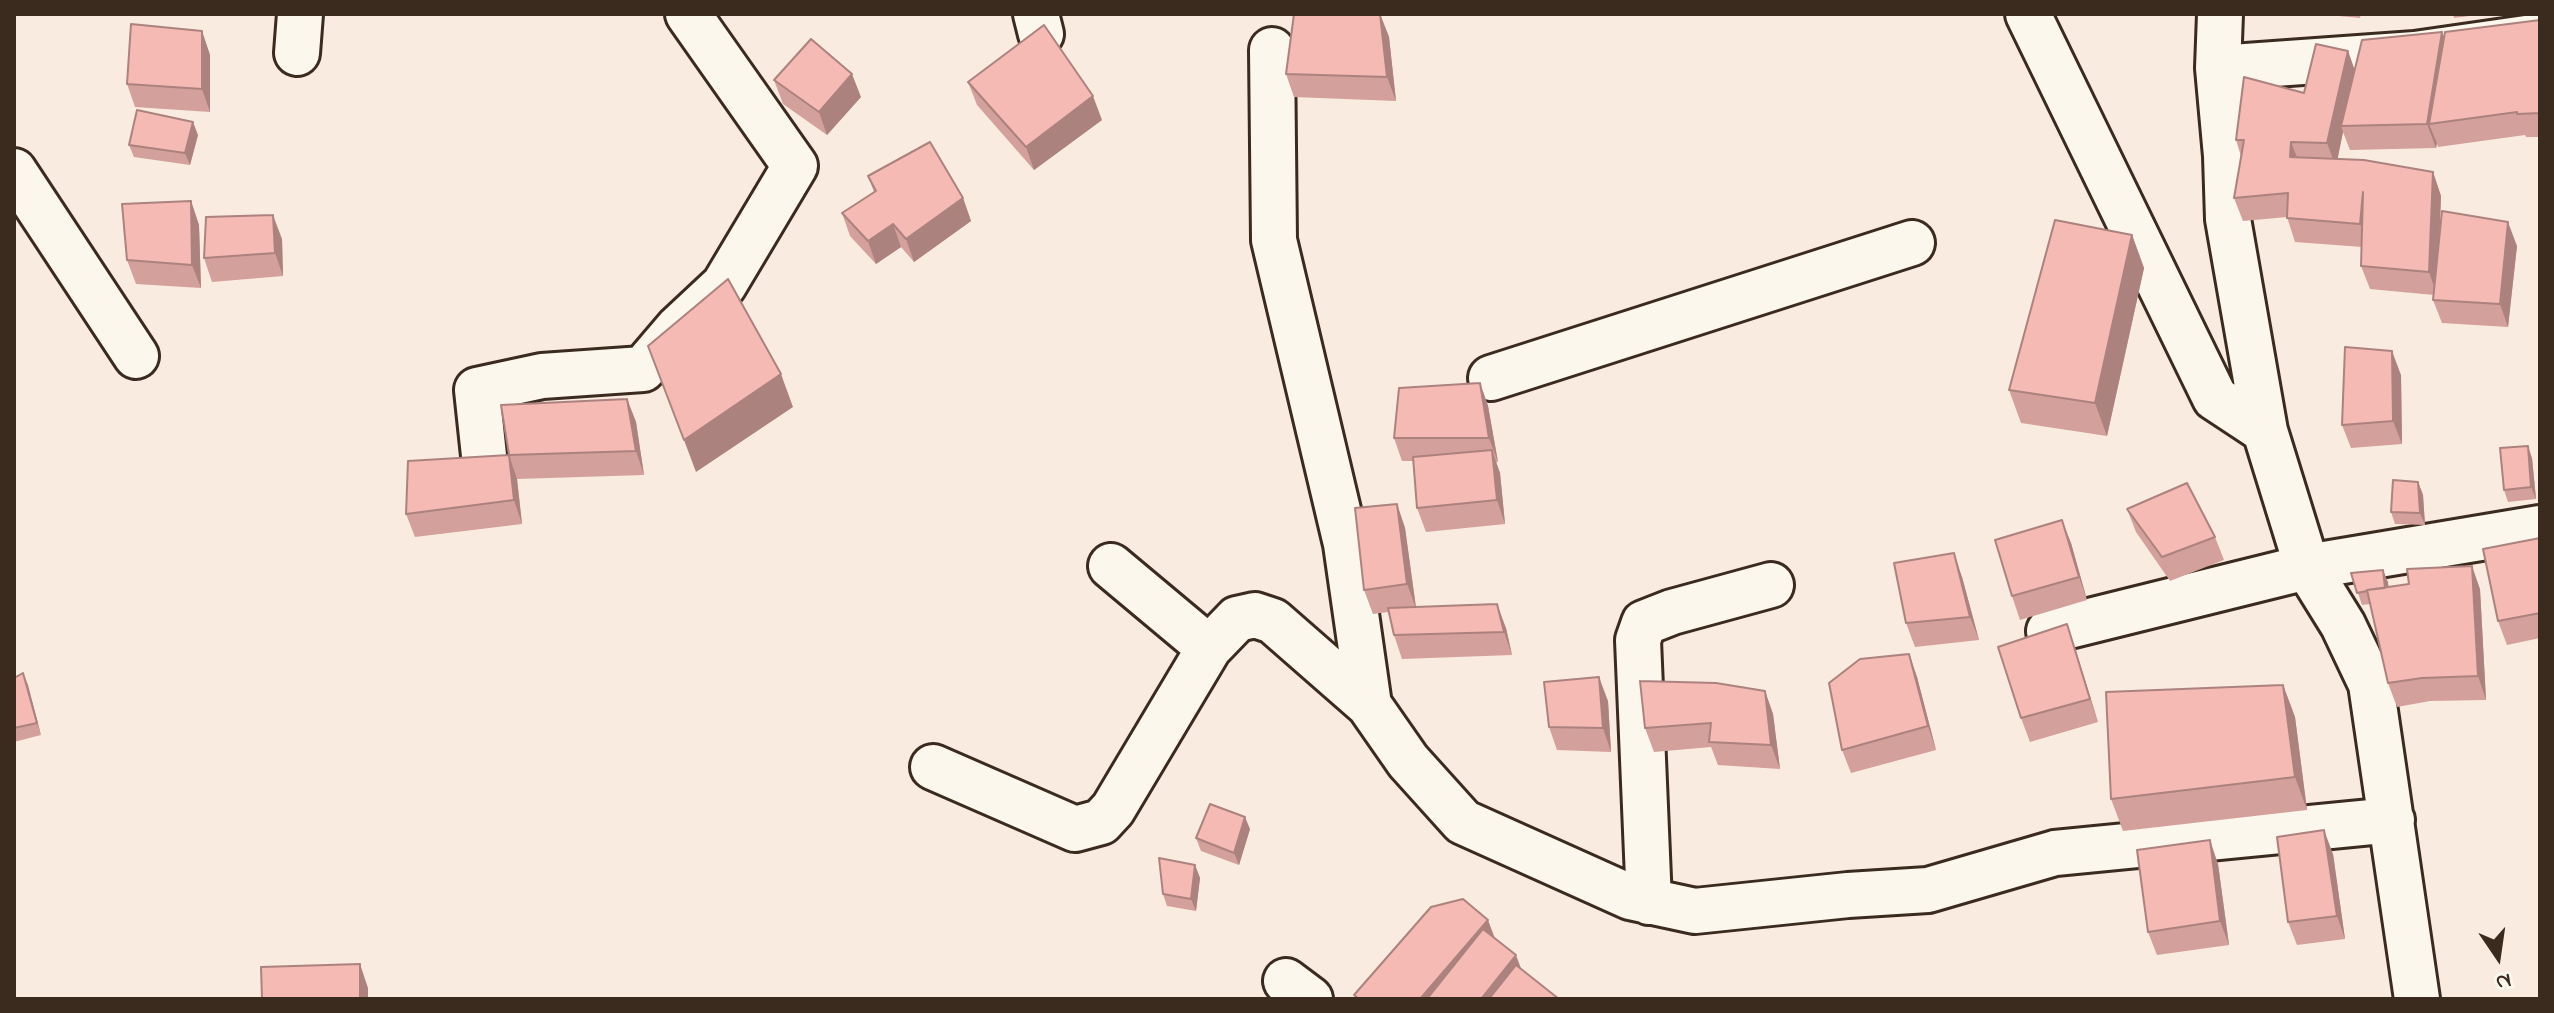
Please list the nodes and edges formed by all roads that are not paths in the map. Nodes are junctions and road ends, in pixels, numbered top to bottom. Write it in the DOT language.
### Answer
graph roads {
  1 [pos="688,14"];
  2 [pos="2028,14"];
  3 [pos="2220,14"];
  4 [pos="2540,36"];
  5 [pos="1272,50"];
  6 [pos="2218,68"];
  7 [pos="14,171"];
  8 [pos="1912,243"];
  9 [pos="136,356"];
  10 [pos="1491,378"];
  11 [pos="2265,431"];
  12 [pos="485,465"];
  13 [pos="2540,528"];
  14 [pos="1111,566"];
  15 [pos="2307,567"];
  16 [pos="1771,585"];
  17 [pos="2049,631"];
  18 [pos="1209,648"];
  19 [pos="1369,705"];
  20 [pos="933,767"];
  21 [pos="2392,820"];
  22 [pos="1649,902"];
  23 [pos="2417,999"];
  1 -- 12 [label="street"];
  2 -- 11 [label="street"];
  3 -- 6 [label="street"];
  4 -- 6 [label="street"];
  5 -- 19 [label="street"];
  6 -- 11 [label="street"];
  7 -- 9 [label="street"];
  8 -- 10 [label="street"];
  11 -- 15 [label="street"];
  13 -- 15 [label="street"];
  14 -- 18 [label="street"];
  15 -- 17 [label="street"];
  15 -- 21 [label="street"];
  16 -- 22 [label="street"];
  18 -- 19 [label="street"];
  18 -- 20 [label="street"];
  19 -- 22 [label="street"];
  21 -- 22 [label="street"];
  21 -- 23 [label="street"];
}
